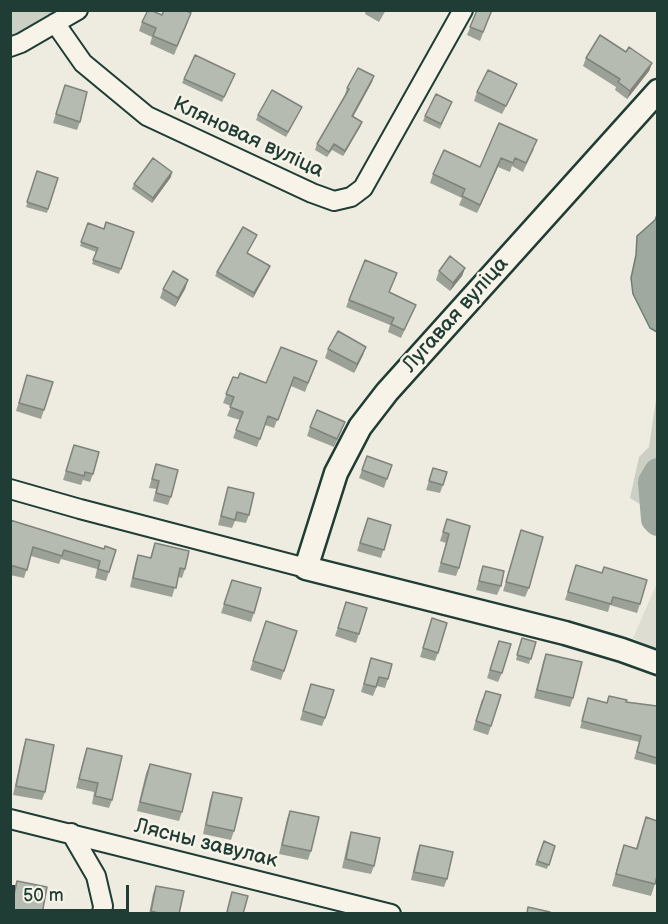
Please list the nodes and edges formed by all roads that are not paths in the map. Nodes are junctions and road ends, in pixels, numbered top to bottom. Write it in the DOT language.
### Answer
graph roads {
  1 [pos="78,10"];
  2 [pos="463,10"];
  3 [pos="55,24"];
  4 [pos="10,47"];
  5 [pos="657,91"];
  6 [pos="10,489"];
  7 [pos="306,568"];
  8 [pos="657,663"];
  9 [pos="10,819"];
  10 [pos="71,833"];
  11 [pos="382,913"];
  12 [pos="102,914"];
  1 -- 3 [label="street"];
  2 -- 3 [label="street, Кляновая вуліца"];
  3 -- 4 [label="street"];
  5 -- 7 [label="street, Лугавая вуліца"];
  6 -- 7 [label="street"];
  7 -- 8 [label="street"];
  9 -- 10 [label="street, Лясны завулак"];
  10 -- 11 [label="street, Лясны завулак"];
  10 -- 12 [label="street"];
}
